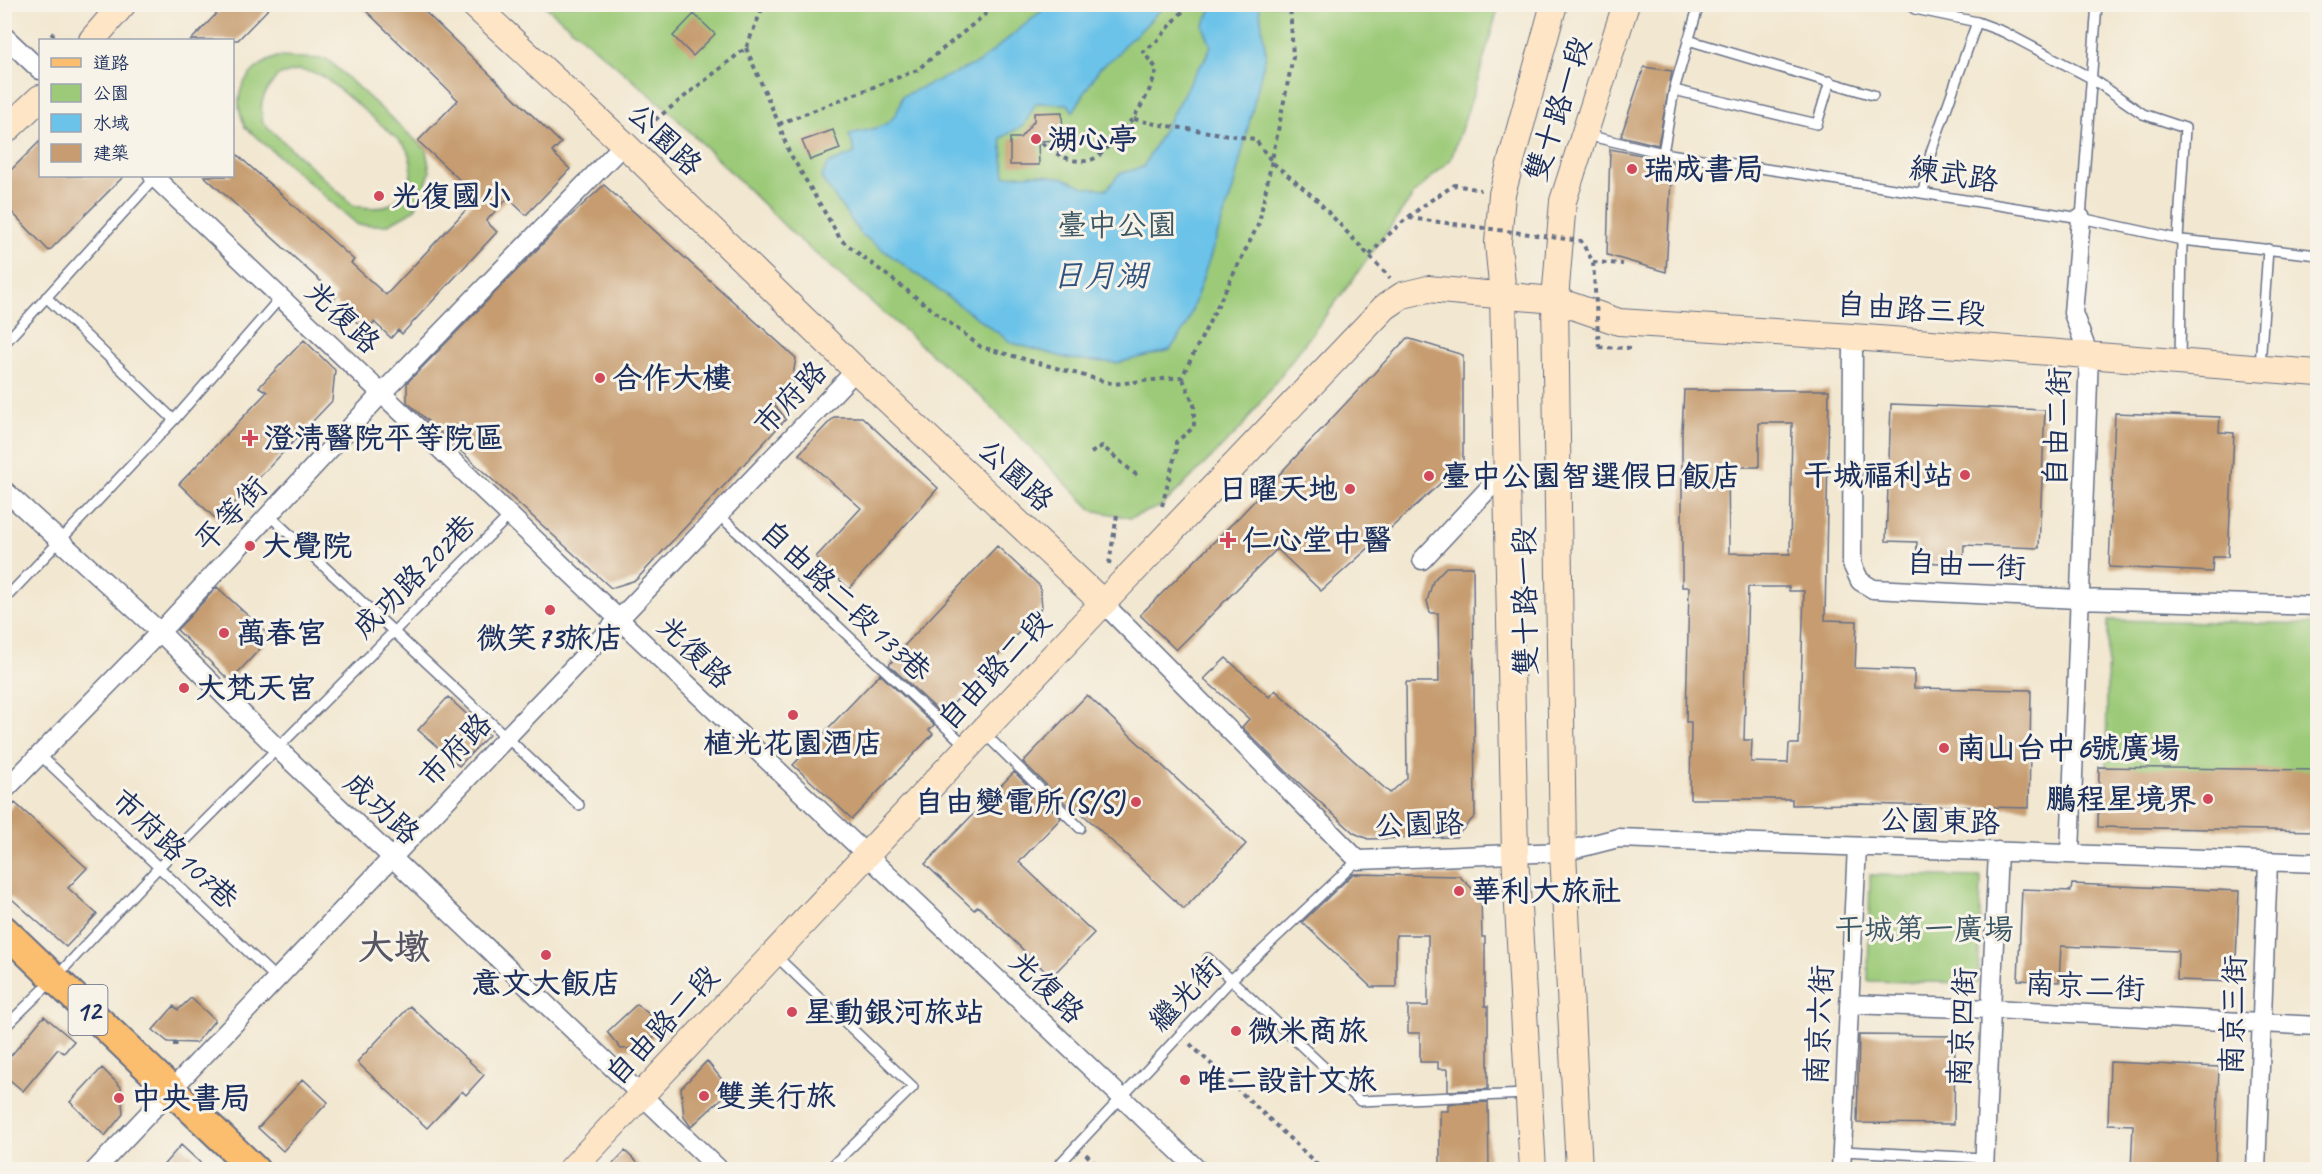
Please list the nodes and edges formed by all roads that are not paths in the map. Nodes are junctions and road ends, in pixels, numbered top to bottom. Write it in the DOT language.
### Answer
graph roads {
  1 [pos="123,4"];
  2 [pos="473,4"];
  3 [pos="1554,4"];
  4 [pos="1626,4"];
  5 [pos="1699,4"];
  6 [pos="1908,4"];
  7 [pos="2097,4"];
  8 [pos="1977,22"];
  9 [pos="4,36"];
  10 [pos="93,39"];
  11 [pos="1688,40"];
  12 [pos="39,69"];
  13 [pos="2091,78"];
  14 [pos="1830,81"];
  15 [pos="1674,90"];
  16 [pos="1873,95"];
  17 [pos="39,99"];
  18 [pos="4,132"];
  19 [pos="1584,135"];
  20 [pos="624,144"];
  21 [pos="1663,153"];
  22 [pos="154,177"];
  23 [pos="1923,193"];
  24 [pos="2081,218"];
  25 [pos="2180,240"];
  26 [pos="2268,249"];
  27 [pos="2318,255"];
  28 [pos="1503,295"];
  29 [pos="46,297"];
  30 [pos="281,297"];
  31 [pos="1555,300"];
  32 [pos="1853,337"];
  33 [pos="4,344"];
  34 [pos="2089,356"];
  35 [pos="2180,363"];
  36 [pos="2260,369"];
  37 [pos="856,370"];
  38 [pos="2318,373"];
  39 [pos="382,393"];
  40 [pos="174,420"];
  41 [pos="1507,469"];
  42 [pos="4,489"];
  43 [pos="718,514"];
  44 [pos="269,515"];
  45 [pos="510,515"];
  46 [pos="59,541"];
  47 [pos="1422,560"];
  48 [pos="2079,599"];
  49 [pos="4,600"];
  50 [pos="1103,603"];
  51 [pos="2318,606"];
  52 [pos="620,619"];
  53 [pos="394,630"];
  54 [pos="160,632"];
  55 [pos="507,737"];
  56 [pos="974,740"];
  57 [pos="277,748"];
  58 [pos="40,755"];
  59 [pos="4,791"];
  60 [pos="579,805"];
  61 [pos="1080,828"];
  62 [pos="1857,847"];
  63 [pos="1998,850"];
  64 [pos="1563,852"];
  65 [pos="867,854"];
  66 [pos="1515,854"];
  67 [pos="2070,854"];
  68 [pos="392,858"];
  69 [pos="1358,860"];
  70 [pos="2268,862"];
  71 [pos="2318,863"];
  72 [pos="160,866"];
  73 [pos="4,930"];
  74 [pos="774,954"];
  75 [pos="1208,958"];
  76 [pos="55,978"];
  77 [pos="277,979"];
  78 [pos="1231,980"];
  79 [pos="1849,1004"];
  80 [pos="1992,1009"];
  81 [pos="2261,1024"];
  82 [pos="2318,1026"];
  83 [pos="4,1028"];
  84 [pos="171,1089"];
  85 [pos="642,1094"];
  86 [pos="1527,1094"];
  87 [pos="1122,1097"];
  88 [pos="1841,1160"];
  89 [pos="1984,1164"];
  90 [pos="95,1170"];
  91 [pos="255,1170"];
  92 [pos="571,1170"];
  93 [pos="720,1170"];
  94 [pos="828,1170"];
  95 [pos="1054,1170"];
  96 [pos="1198,1170"];
  97 [pos="1533,1170"];
  98 [pos="1579,1170"];
  99 [pos="2256,1170"];
  1 -- 10 [label="main road"];
  2 -- 20 [label="main road, 公園路"];
  3 -- 28 [label="main road, 雙十路一段"];
  4 -- 19 [label="main road, 雙十路一段"];
  5 -- 11 [label="lane"];
  6 -- 8 [label="lane"];
  7 -- 13 [label="lane, 自由二街"];
  8 -- 13 [label="lane"];
  8 -- 23 [label="lane"];
  9 -- 12 [label="street"];
  11 -- 14 [label="lane"];
  11 -- 15 [label="lane"];
  13 -- 24 [label="lane, 自由二街"];
  13 -- 25 [label="lane"];
  14 -- 15 [label="lane"];
  14 -- 16 [label="lane"];
  15 -- 21 [label="lane"];
  17 -- 18 [label="main road"];
  19 -- 21 [label="lane, 練武路"];
  19 -- 31 [label="main road, 雙十路一段"];
  20 -- 37 [label="main road, 公園路"];
  20 -- 39 [label="street, 平等街"];
  21 -- 23 [label="lane, 練武路"];
  22 -- 29 [label="lane"];
  22 -- 30 [label="street, 光復路"];
  23 -- 24 [label="lane, 練武路"];
  24 -- 25 [label="lane, 練武路"];
  24 -- 34 [label="street, 自由二街"];
  25 -- 26 [label="lane, 練武路"];
  25 -- 35 [label="lane"];
  26 -- 27 [label="lane, 練武路"];
  26 -- 36 [label="lane"];
  28 -- 31 [label="main road, 自由路三段"];
  28 -- 41 [label="main road, 雙十路一段"];
  28 -- 50 [label="main road, 自由路二段"];
  29 -- 33 [label="lane"];
  29 -- 40 [label="lane"];
  30 -- 39 [label="street, 光復路"];
  30 -- 40 [label="lane"];
  31 -- 32 [label="main road, 自由路三段"];
  31 -- 64 [label="main road, 雙十路一段"];
  32 -- 34 [label="main road, 自由路三段"];
  32 -- 48 [label="street, 自由一街"];
  34 -- 35 [label="main road, 自由路三段"];
  34 -- 48 [label="street, 自由二街"];
  35 -- 36 [label="main road, 自由路三段"];
  36 -- 38 [label="main road, 自由路三段"];
  37 -- 43 [label="street, 市府路"];
  37 -- 50 [label="main road, 公園路"];
  39 -- 44 [label="street, 平等街"];
  39 -- 45 [label="street, 光復路"];
  40 -- 46 [label="lane"];
  41 -- 47 [label="street"];
  41 -- 66 [label="main road, 雙十路一段"];
  42 -- 46 [label="street, 成功路"];
  43 -- 52 [label="street, 市府路"];
  43 -- 56 [label="lane, 自由路二段133巷"];
  44 -- 53 [label="lane"];
  44 -- 54 [label="street, 平等街"];
  45 -- 52 [label="street, 光復路"];
  45 -- 53 [label="lane, 成功路202巷"];
  46 -- 49 [label="lane"];
  46 -- 54 [label="street, 成功路"];
  48 -- 51 [label="street, 自由一街"];
  48 -- 67 [label="street, 自由二街"];
  50 -- 56 [label="main road, 自由路二段"];
  50 -- 69 [label="street, 公園路"];
  52 -- 55 [label="street, 市府路"];
  52 -- 65 [label="street, 光復路"];
  53 -- 55 [label="lane"];
  53 -- 57 [label="lane, 成功路202巷"];
  54 -- 57 [label="street, 成功路"];
  54 -- 58 [label="street, 平等街"];
  55 -- 60 [label="lane"];
  55 -- 68 [label="street, 市府路"];
  56 -- 61 [label="lane, 自由路二段133巷"];
  56 -- 65 [label="main road, 自由路二段"];
  57 -- 68 [label="street, 成功路"];
  57 -- 72 [label="lane, 成功路202巷"];
  58 -- 59 [label="street, 平等街"];
  58 -- 72 [label="lane, 市府路107巷"];
  62 -- 63 [label="street, 公園東路"];
  62 -- 64 [label="street, 公園東路"];
  62 -- 79 [label="street, 南京六街"];
  63 -- 67 [label="street, 公園東路"];
  63 -- 80 [label="street, 南京四街"];
  64 -- 66 [label="street, 公園路"];
  64 -- 98 [label="main road, 雙十路一段"];
  65 -- 74 [label="main road, 自由路二段"];
  65 -- 87 [label="street, 光復路"];
  66 -- 69 [label="street, 公園路"];
  66 -- 86 [label="main road, 雙十路一段"];
  67 -- 70 [label="street, 公園東路"];
  68 -- 77 [label="street, 市府路"];
  68 -- 85 [label="street, 成功路"];
  69 -- 78 [label="lane, 繼光街"];
  70 -- 71 [label="street, 公園東路"];
  70 -- 81 [label="street, 南京三街"];
  72 -- 76 [label="lane, 成功路202巷"];
  72 -- 77 [label="lane, 市府路107巷"];
  73 -- 76 [label="main road, 12"];
  74 -- 85 [label="main road, 自由路二段"];
  74 -- 94 [label="lane"];
  75 -- 78 [label="lane"];
  76 -- 83 [label="lane, 成功路202巷"];
  76 -- 84 [label="main road, 12"];
  77 -- 84 [label="street, 市府路"];
  78 -- 86 [label="lane"];
  78 -- 87 [label="lane, 繼光街"];
  79 -- 80 [label="street, 南京二街"];
  79 -- 88 [label="street, 南京六街"];
  80 -- 81 [label="street, 南京二街"];
  80 -- 89 [label="street, 南京四街"];
  81 -- 82 [label="street, 南京二街"];
  81 -- 99 [label="street, 南京三街"];
  84 -- 90 [label="street, 市府路"];
  84 -- 91 [label="main road, 12"];
  85 -- 92 [label="main road, 自由路二段"];
  85 -- 93 [label="street, 成功路"];
  86 -- 97 [label="main road, 雙十路一段"];
  87 -- 95 [label="lane, 繼光街"];
  87 -- 96 [label="street, 光復路"];
  88 -- 89 [label="lane"];
}
